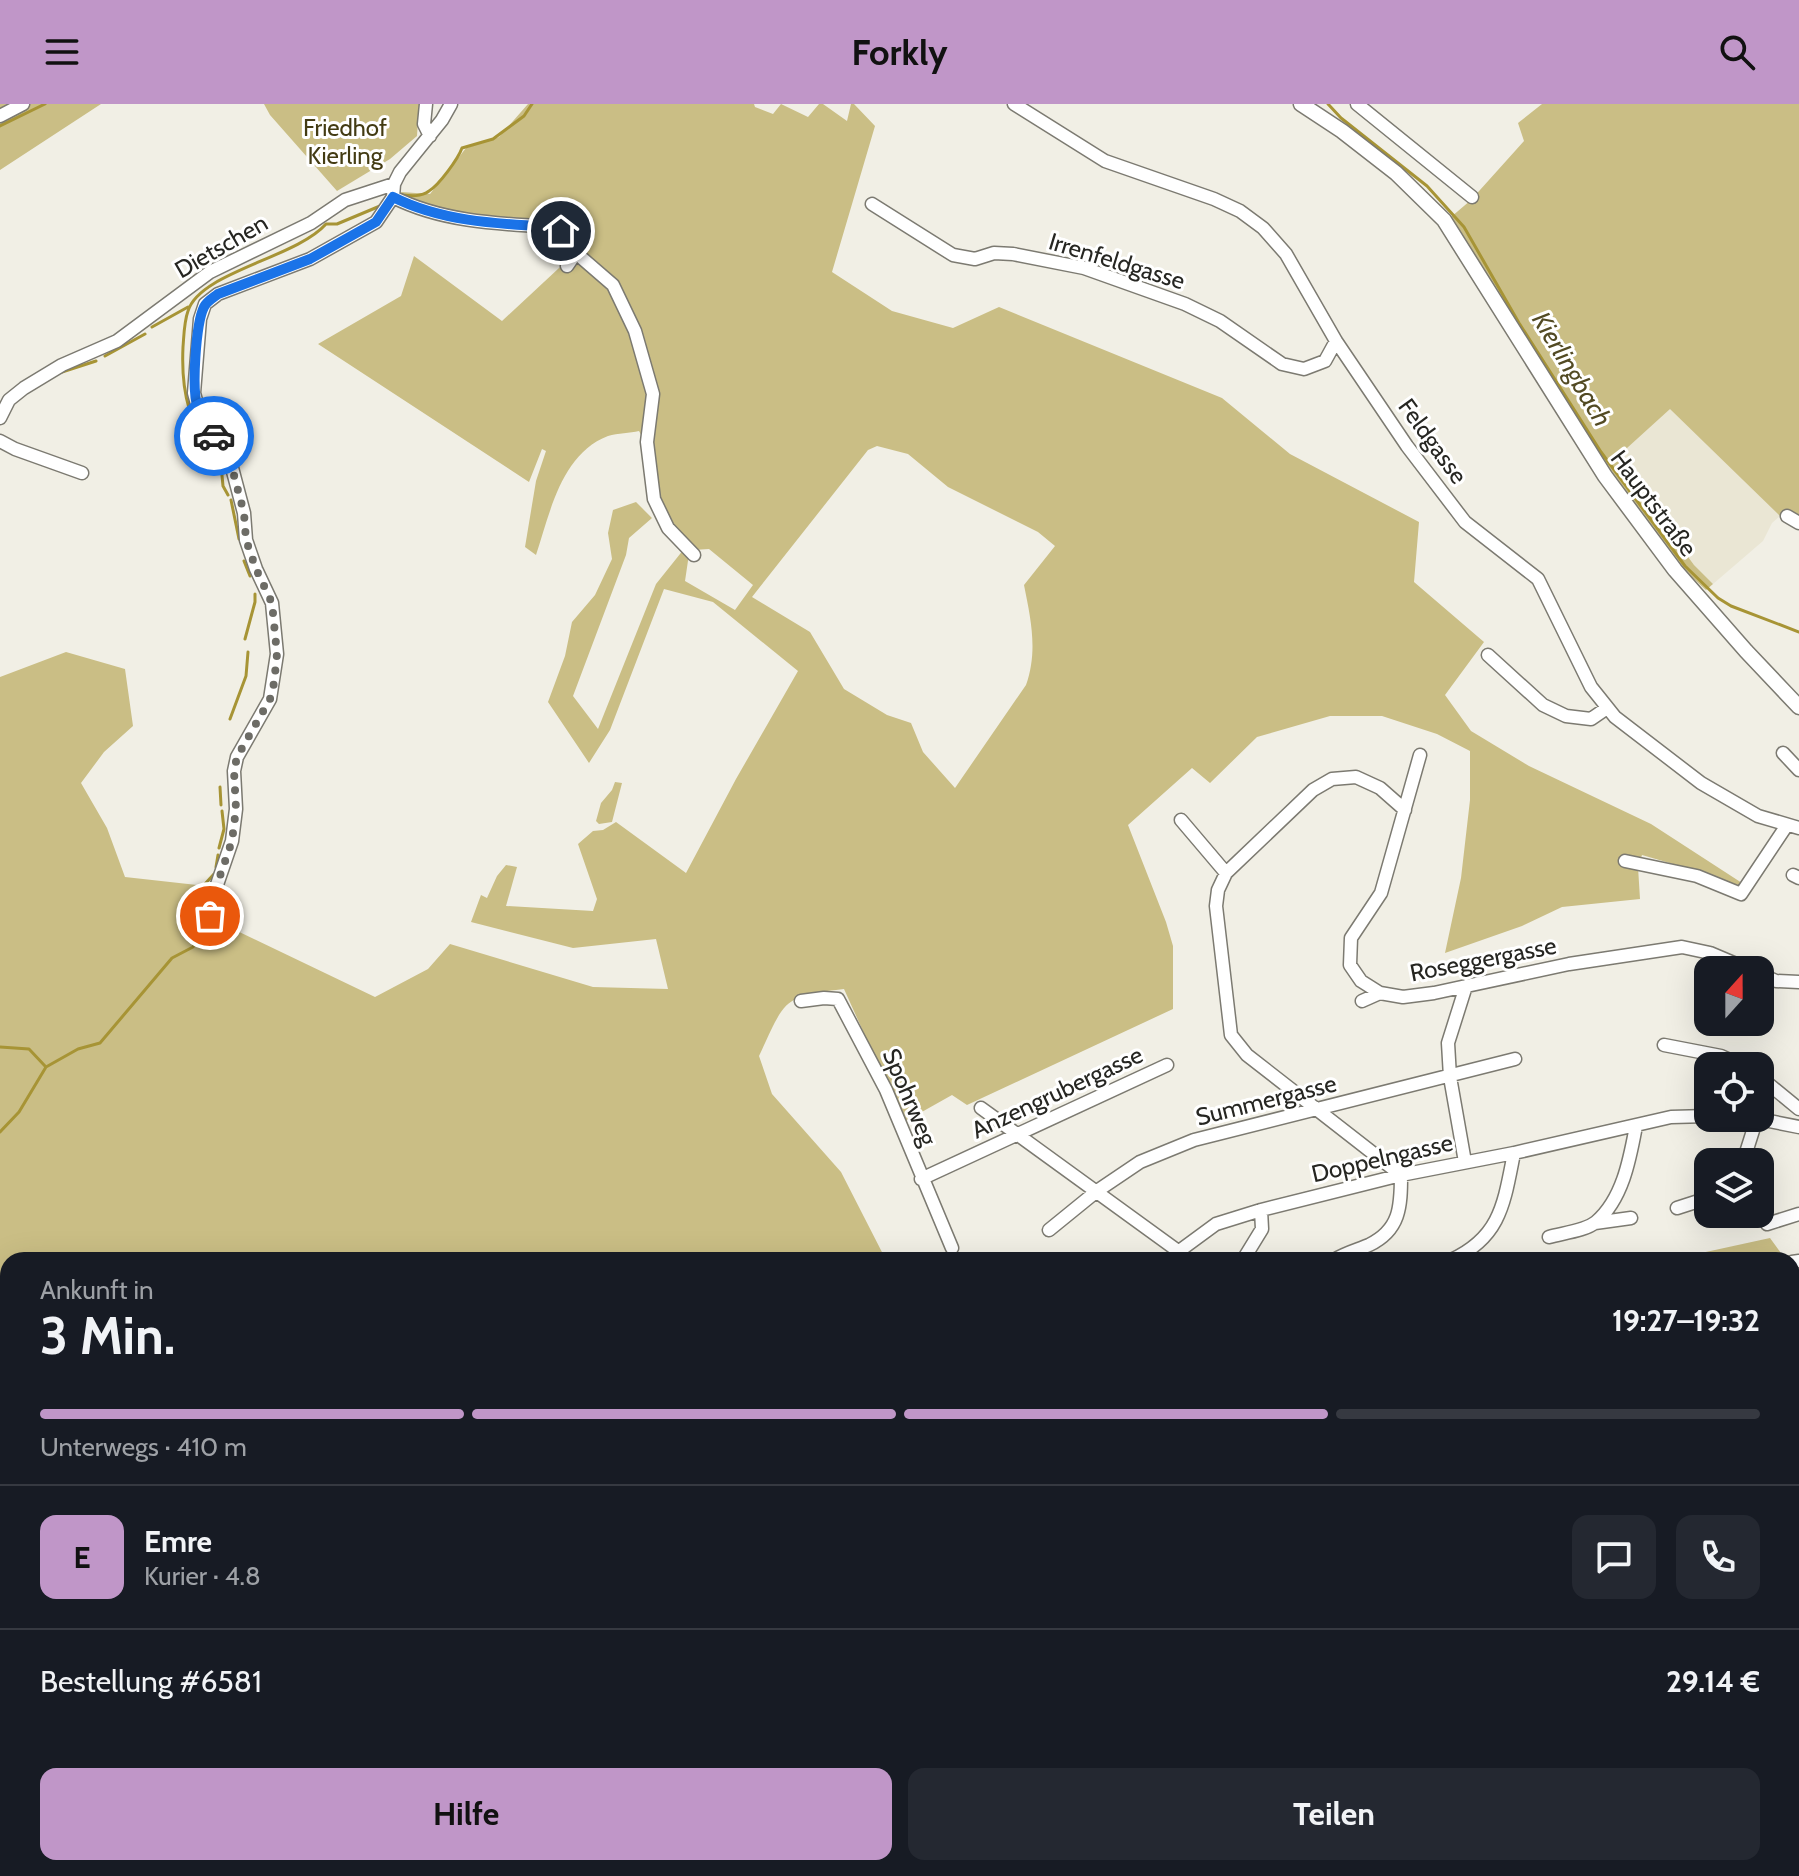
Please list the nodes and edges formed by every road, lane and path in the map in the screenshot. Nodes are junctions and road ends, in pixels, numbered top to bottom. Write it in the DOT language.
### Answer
graph roads {
  1 [pos="23,104"];
  2 [pos="426,104"];
  3 [pos="451,104"];
  4 [pos="1014,104"];
  5 [pos="1357,104"];
  6 [pos="1311,107"];
  7 [pos="0,116"];
  8 [pos="430,136"];
  9 [pos="394,190"];
  10 [pos="1472,197"];
  11 [pos="872,204"];
  12 [pos="576,253"];
  13 [pos="567,266"];
  14 [pos="1336,341"];
  15 [pos="645,366"];
  16 [pos="638,381"];
  17 [pos="0,418"];
  18 [pos="0,441"];
  19 [pos="82,473"];
  20 [pos="1787,516"];
  21 [pos="1799,523"];
  22 [pos="694,555"];
  23 [pos="1488,655"];
  24 [pos="1799,707"];
  25 [pos="1607,708"];
  26 [pos="1783,753"];
  27 [pos="1420,755"];
  28 [pos="1799,770"];
  29 [pos="1405,810"];
  30 [pos="1181,820"];
  31 [pos="1793,827"];
  32 [pos="1625,861"];
  33 [pos="1226,873"];
  34 [pos="210,916"];
  35 [pos="1717,956"];
  36 [pos="1774,980"];
  37 [pos="1799,982"];
  38 [pos="1466,986"];
  39 [pos="1380,993"];
  40 [pos="801,1001"];
  41 [pos="1362,1001"];
  42 [pos="1664,1045"];
  43 [pos="1700,1052"];
  44 [pos="1515,1059"];
  45 [pos="1167,1065"];
  46 [pos="1450,1077"];
  47 [pos="1774,1088"];
  48 [pos="981,1108"];
  49 [pos="1317,1109"];
  50 [pos="1799,1109"];
  51 [pos="1694,1116"];
  52 [pos="1774,1122"];
  53 [pos="1636,1126"];
  54 [pos="1799,1127"];
  55 [pos="1019,1134"];
  56 [pos="1514,1153"];
  57 [pos="1465,1162"];
  58 [pos="1401,1175"];
  59 [pos="921,1179"];
  60 [pos="1097,1191"];
  61 [pos="1694,1203"];
  62 [pos="1677,1208"];
  63 [pos="1261,1210"];
  64 [pos="1799,1214"];
  65 [pos="1631,1218"];
  66 [pos="1774,1222"];
  67 [pos="1595,1223"];
  68 [pos="1049,1230"];
  69 [pos="1549,1237"];
  70 [pos="952,1248"];
  71 [pos="1178,1251"];
  72 [pos="1248,1252"];
  73 [pos="1351,1252"];
  74 [pos="1468,1252"];
  1 -- 7 [label="street"];
  2 -- 8 [label="street"];
  3 -- 8 [label="street"];
  4 -- 14 [label="street, Feldgasse"];
  5 -- 10 [label="street"];
  6 -- 24 [label="main road, Hauptstraße"];
  8 -- 9 [label="street"];
  9 -- 12 [label="street"];
  9 -- 17 [label="street, Dietschen"];
  9 -- 34 [label="street"];
  11 -- 14 [label="street, Irrenfeldgasse"];
  12 -- 13 [label="street"];
  12 -- 15 [label="street"];
  14 -- 25 [label="street, Feldgasse"];
  15 -- 16 [label="street"];
  15 -- 22 [label="street"];
  18 -- 19 [label="street"];
  20 -- 21 [label="street"];
  23 -- 25 [label="street"];
  25 -- 31 [label="street, Feldgasse"];
  26 -- 28 [label="street"];
  27 -- 29 [label="street, Roseggergasse"];
  29 -- 33 [label="street"];
  29 -- 39 [label="street, Roseggergasse"];
  30 -- 33 [label="street"];
  31 -- 32 [label="street"];
  33 -- 49 [label="street"];
  35 -- 38 [label="street, Roseggergasse"];
  36 -- 37 [label="street"];
  38 -- 39 [label="street, Roseggergasse"];
  38 -- 46 [label="street"];
  39 -- 41 [label="street"];
  40 -- 59 [label="street, Spohrweg"];
  42 -- 43 [label="street"];
  44 -- 46 [label="street, Summergasse"];
  45 -- 55 [label="street, Anzengrubergasse"];
  46 -- 49 [label="street, Summergasse"];
  46 -- 57 [label="street"];
  47 -- 50 [label="street"];
  48 -- 55 [label="street"];
  49 -- 58 [label="street"];
  49 -- 60 [label="street, Summergasse"];
  51 -- 53 [label="street, Doppelngasse"];
  52 -- 54 [label="street"];
  53 -- 56 [label="street, Doppelngasse"];
  53 -- 67 [label="street"];
  55 -- 59 [label="street, Anzengrubergasse"];
  55 -- 60 [label="street"];
  56 -- 57 [label="street, Doppelngasse"];
  56 -- 74 [label="street"];
  57 -- 58 [label="street, Doppelngasse"];
  58 -- 63 [label="street, Doppelngasse"];
  58 -- 73 [label="street"];
  59 -- 70 [label="street, Spohrweg"];
  60 -- 68 [label="street, Summergasse"];
  60 -- 71 [label="street"];
  61 -- 62 [label="street"];
  63 -- 71 [label="street, Doppelngasse"];
  63 -- 72 [label="street"];
  64 -- 66 [label="street"];
  65 -- 67 [label="street"];
  67 -- 69 [label="street"];
}
